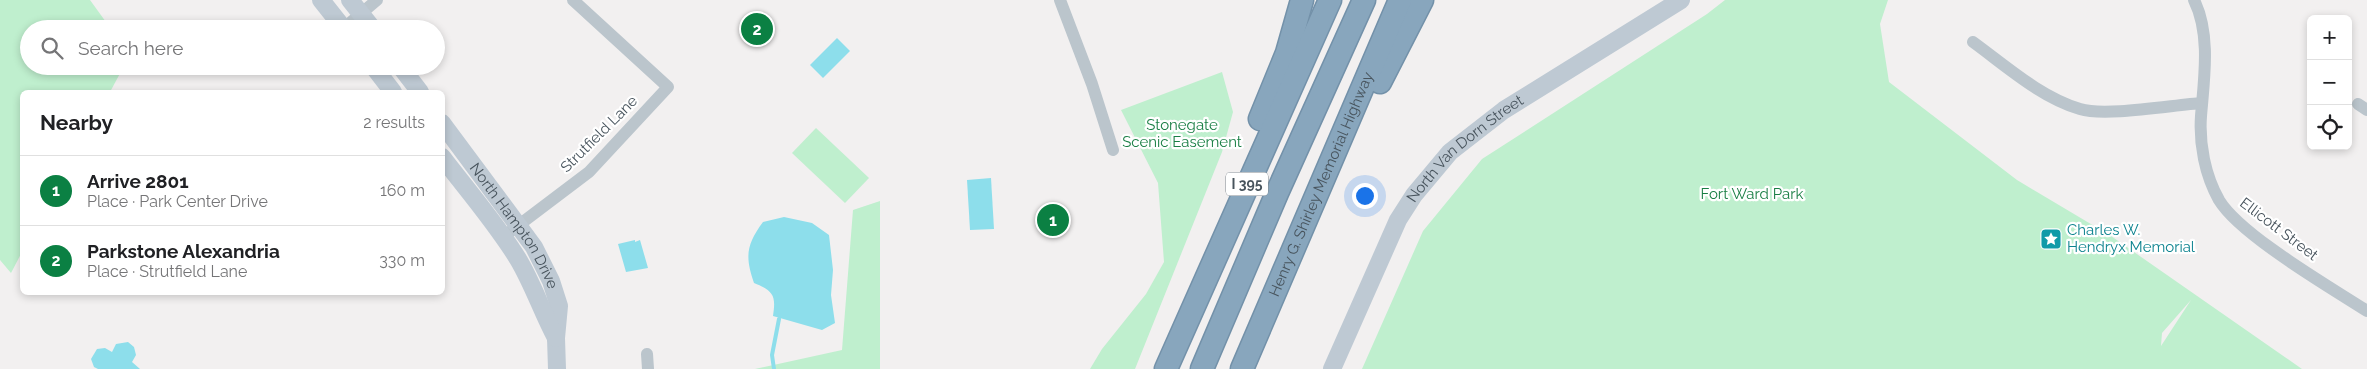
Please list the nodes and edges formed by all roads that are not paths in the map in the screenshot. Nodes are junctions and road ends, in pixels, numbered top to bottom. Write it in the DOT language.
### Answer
graph roads {
  1 [pos="321,0"];
  2 [pos="377,0"];
  3 [pos="573,0"];
  4 [pos="1060,0"];
  5 [pos="1302,0"];
  6 [pos="1330,0"];
  7 [pos="1364,0"];
  8 [pos="1400,0"];
  9 [pos="1422,0"];
  10 [pos="1681,0"];
  11 [pos="2194,0"];
  12 [pos="356,7"];
  13 [pos="337,20"];
  14 [pos="349,20"];
  15 [pos="365,20"];
  16 [pos="1973,42"];
  17 [pos="380,75"];
  18 [pos="407,75"];
  19 [pos="391,90"];
  20 [pos="418,90"];
  21 [pos="2202,103"];
  22 [pos="445,127"];
  23 [pos="1113,150"];
  24 [pos="445,161"];
  25 [pos="518,226"];
  26 [pos="503,237"];
  27 [pos="1272,298"];
  28 [pos="2367,311"];
  29 [pos="556,338"];
  30 [pos="647,354"];
  31 [pos="557,369"];
  32 [pos="648,369"];
  33 [pos="1165,369"];
  34 [pos="1202,369"];
  35 [pos="1242,369"];
  36 [pos="1332,369"];
  1 -- 13 [label="street"];
  2 -- 12 [label="street"];
  3 -- 25 [label="street, Strutfield Lane"];
  4 -- 23 [label="street"];
  5 -- 33 [label="highway"];
  6 -- 33 [label="highway, I 395"];
  7 -- 34 [label="highway"];
  8 -- 27 [label="highway, Henry G. Shirley Memorial Highway"];
  9 -- 27 [label="highway"];
  10 -- 36 [label="street, North Van Dorn Street"];
  11 -- 21 [label="street, Ellicott Street"];
  12 -- 14 [label="street"];
  12 -- 15 [label="street"];
  16 -- 21 [label="street"];
  17 -- 19 [label="street"];
  18 -- 20 [label="street"];
  21 -- 28 [label="street, Ellicott Street"];
  22 -- 25 [label="street, North Hampton Drive"];
  24 -- 26 [label="street, North Hampton Drive"];
  25 -- 26 [label="street, Strutfield Lane"];
  25 -- 29 [label="street, North Hampton Drive"];
  26 -- 29 [label="street, North Hampton Drive"];
  27 -- 35 [label="highway, Henry G. Shirley Memorial Highway"];
  29 -- 31 [label="street, North Hampton Drive"];
  30 -- 32 [label="street"];
}
